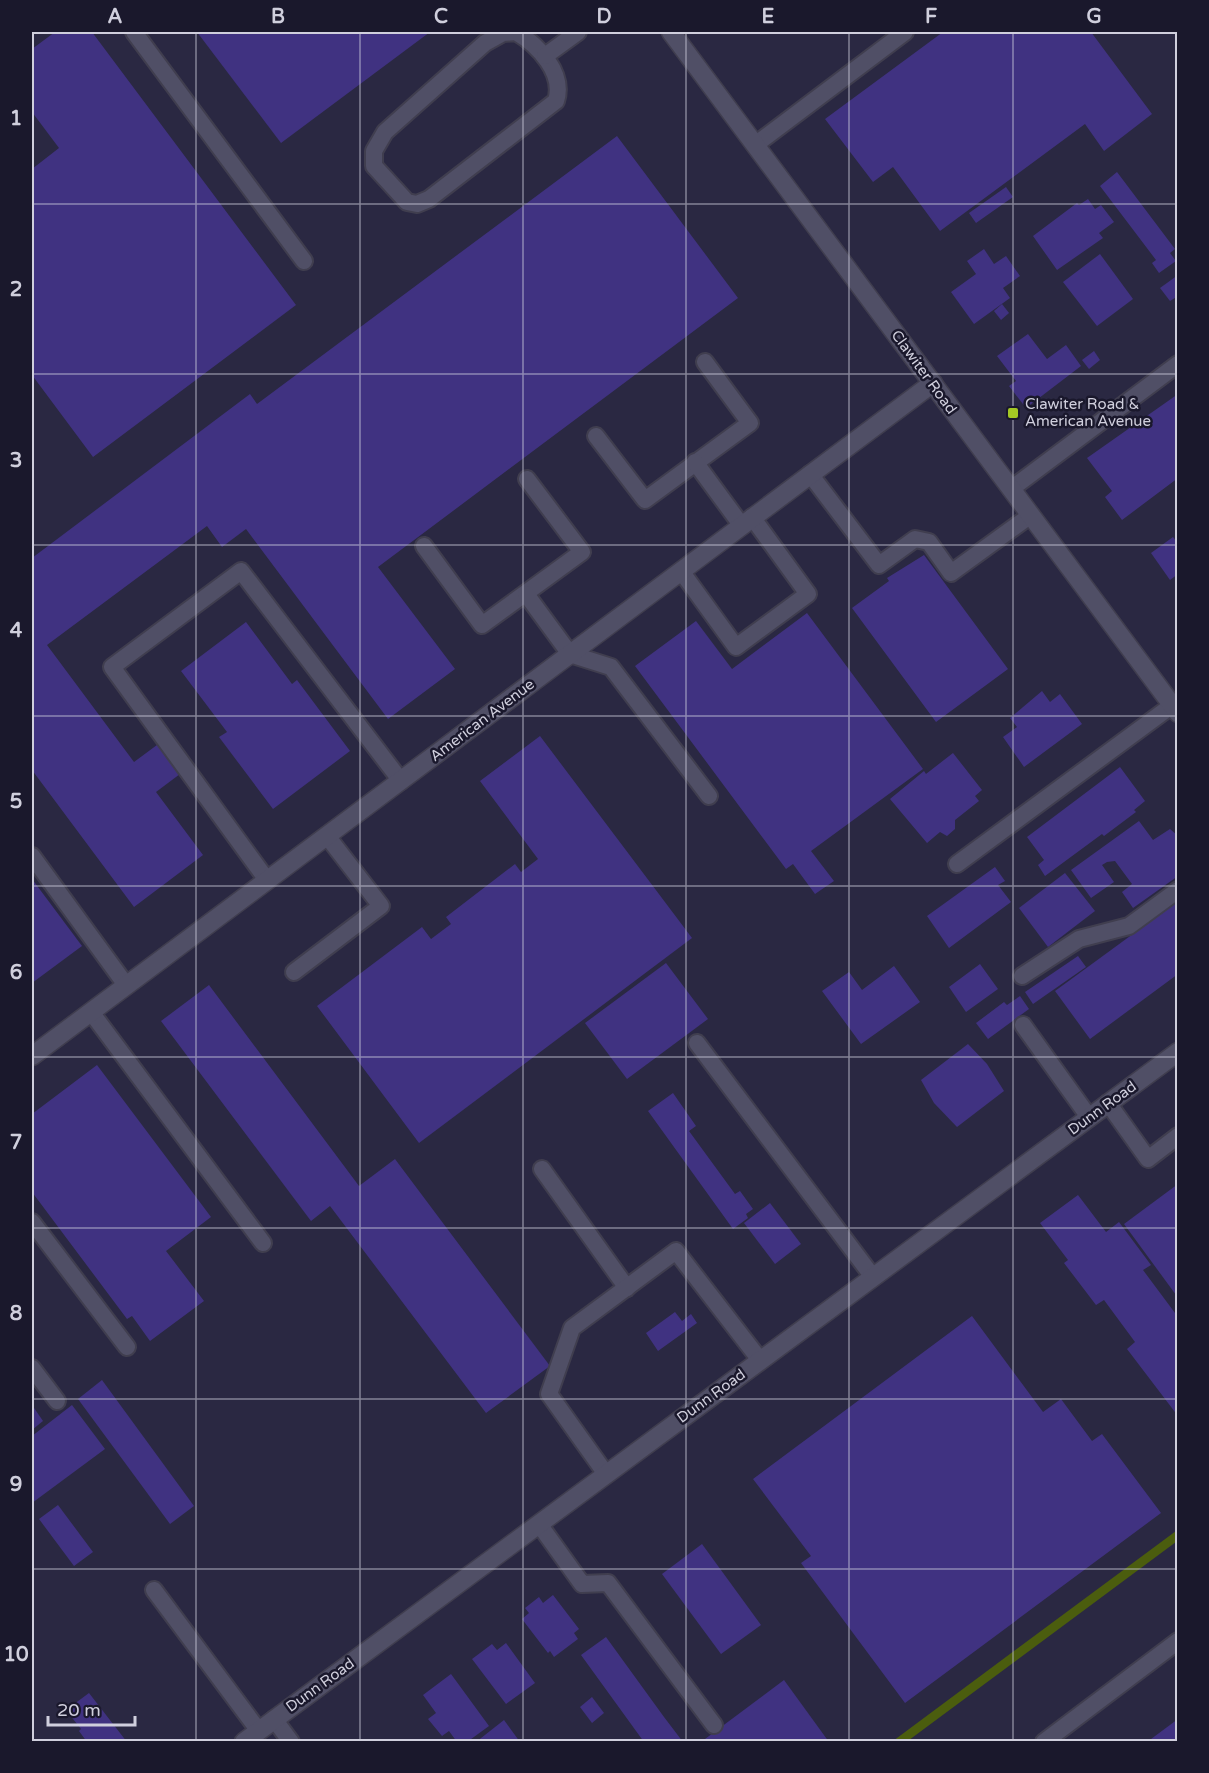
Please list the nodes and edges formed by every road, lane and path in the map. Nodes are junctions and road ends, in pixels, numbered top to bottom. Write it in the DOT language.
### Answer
graph roads {
  1 [pos="134,32"];
  2 [pos="578,32"];
  3 [pos="671,32"];
  4 [pos="905,32"];
  5 [pos="545,56"];
  6 [pos="755,145"];
  7 [pos="304,261"];
  8 [pos="705,362"];
  9 [pos="1178,364"];
  10 [pos="933,383"];
  11 [pos="596,436"];
  12 [pos="695,462"];
  13 [pos="810,474"];
  14 [pos="527,479"];
  15 [pos="1011,489"];
  16 [pos="1031,515"];
  17 [pos="747,522"];
  18 [pos="424,546"];
  19 [pos="681,572"];
  20 [pos="526,594"];
  21 [pos="570,654"];
  22 [pos="1176,706"];
  23 [pos="401,781"];
  24 [pos="709,796"];
  25 [pos="327,836"];
  26 [pos="32,856"];
  27 [pos="957,864"];
  28 [pos="267,880"];
  29 [pos="1178,890"];
  30 [pos="294,972"];
  31 [pos="1022,976"];
  32 [pos="126,985"];
  33 [pos="92,1012"];
  34 [pos="1023,1025"];
  35 [pos="697,1043"];
  36 [pos="1178,1052"];
  37 [pos="32,1056"];
  38 [pos="1108,1103"];
  39 [pos="1089,1117"];
  40 [pos="1178,1136"];
  41 [pos="542,1169"];
  42 [pos="32,1222"];
  43 [pos="263,1243"];
  44 [pos="873,1276"];
  45 [pos="627,1288"];
  46 [pos="126,1347"];
  47 [pos="760,1360"];
  48 [pos="32,1368"];
  49 [pos="57,1401"];
  50 [pos="606,1474"];
  51 [pos="539,1524"];
  52 [pos="154,1590"];
  53 [pos="1178,1641"];
  54 [pos="274,1719"];
  55 [pos="714,1725"];
  56 [pos="251,1736"];
  57 [pos="291,1742"];
  58 [pos="1044,1742"];
  1 -- 7 [label="lane"];
  2 -- 5 [label="lane"];
  3 -- 6 [label="street, Clawiter Road"];
  4 -- 6 [label="lane"];
  5 -- 5 [label="lane"];
  6 -- 10 [label="street, Clawiter Road"];
  8 -- 12 [label="lane"];
  9 -- 15 [label="lane"];
  10 -- 13 [label="street, American Avenue"];
  10 -- 15 [label="street, Clawiter Road"];
  11 -- 12 [label="lane"];
  12 -- 17 [label="lane"];
  13 -- 16 [label="lane"];
  13 -- 17 [label="street, American Avenue"];
  14 -- 20 [label="lane"];
  15 -- 16 [label="street, Clawiter Road"];
  16 -- 22 [label="street, Clawiter Road"];
  17 -- 19 [label="street, American Avenue"];
  17 -- 19 [label="lane"];
  18 -- 20 [label="lane"];
  19 -- 21 [label="street, American Avenue"];
  20 -- 21 [label="lane"];
  21 -- 23 [label="street, American Avenue"];
  21 -- 24 [label="lane"];
  22 -- 27 [label="lane"];
  23 -- 25 [label="street, American Avenue"];
  23 -- 28 [label="lane"];
  25 -- 28 [label="street, American Avenue"];
  25 -- 30 [label="lane"];
  26 -- 32 [label="lane"];
  28 -- 32 [label="street, American Avenue"];
  29 -- 31 [label="lane"];
  32 -- 33 [label="street, American Avenue"];
  33 -- 37 [label="street, American Avenue"];
  33 -- 43 [label="lane"];
  34 -- 39 [label="lane"];
  35 -- 44 [label="lane"];
  36 -- 38 [label="street, Dunn Road"];
  38 -- 39 [label="street, Dunn Road"];
  38 -- 40 [label="lane"];
  39 -- 44 [label="street, Dunn Road"];
  41 -- 45 [label="lane"];
  42 -- 46 [label="lane"];
  44 -- 47 [label="street, Dunn Road"];
  45 -- 47 [label="lane"];
  45 -- 50 [label="lane"];
  47 -- 50 [label="street, Dunn Road"];
  48 -- 49 [label="lane"];
  50 -- 51 [label="street, Dunn Road"];
  51 -- 54 [label="street, Dunn Road"];
  51 -- 55 [label="lane"];
  52 -- 56 [label="lane"];
  53 -- 58 [label="lane"];
  54 -- 56 [label="street, Dunn Road"];
  54 -- 57 [label="lane"];
}
